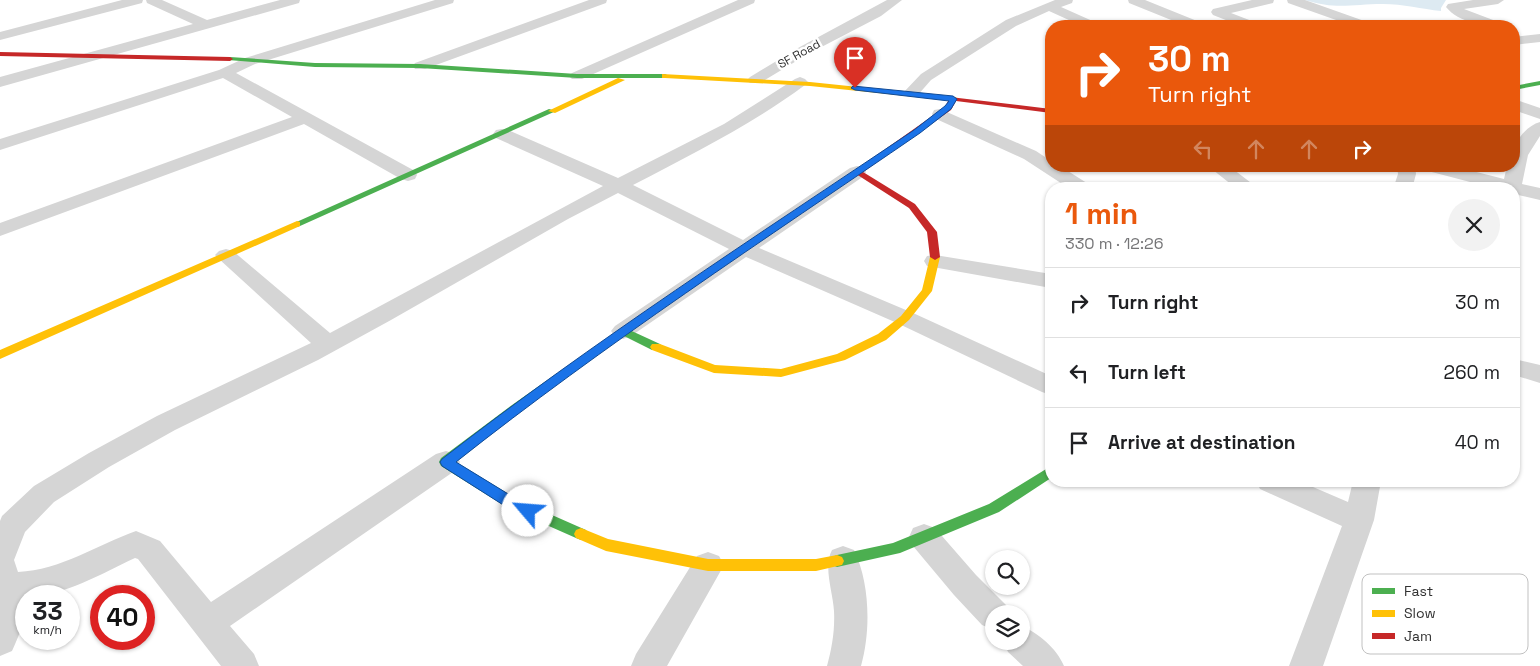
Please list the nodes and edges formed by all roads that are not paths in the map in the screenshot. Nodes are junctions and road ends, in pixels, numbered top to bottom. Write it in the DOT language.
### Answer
graph roads {
  1 [pos="137,0"];
  2 [pos="152,0"];
  3 [pos="294,0"];
  4 [pos="448,0"];
  5 [pos="601,0"];
  6 [pos="749,0"];
  7 [pos="896,0"];
  8 [pos="1067,0"];
  9 [pos="1134,0"];
  10 [pos="1268,0"];
  11 [pos="1293,0"];
  12 [pos="1498,0"];
  13 [pos="1049,6"];
  14 [pos="1079,20"];
  15 [pos="1182,20"];
  16 [pos="1237,20"];
  17 [pos="1348,20"];
  18 [pos="1480,20"];
  19 [pos="206,25"];
  20 [pos="1520,35"];
  21 [pos="0,36"];
  22 [pos="1535,39"];
  23 [pos="1520,40"];
  24 [pos="0,54"];
  25 [pos="93,57"];
  26 [pos="250,61"];
  27 [pos="420,66"];
  28 [pos="224,73"];
  29 [pos="631,75"];
  30 [pos="577,76"];
  31 [pos="755,80"];
  32 [pos="0,82"];
  33 [pos="800,82"];
  34 [pos="1540,83"];
  35 [pos="1520,87"];
  36 [pos="911,93"];
  37 [pos="953,99"];
  38 [pos="1520,106"];
  39 [pos="1045,110"];
  40 [pos="940,114"];
  41 [pos="1540,114"];
  42 [pos="306,118"];
  43 [pos="1540,127"];
  44 [pos="502,134"];
  45 [pos="0,144"];
  46 [pos="1521,150"];
  47 [pos="1520,154"];
  48 [pos="1540,155"];
  49 [pos="1045,165"];
  50 [pos="857,172"];
  51 [pos="1056,172"];
  52 [pos="1226,172"];
  53 [pos="1453,172"];
  54 [pos="408,175"];
  55 [pos="1072,182"];
  56 [pos="1240,182"];
  57 [pos="1492,182"];
  58 [pos="618,185"];
  59 [pos="1520,189"];
  60 [pos="1540,194"];
  61 [pos="0,230"];
  62 [pos="746,250"];
  63 [pos="226,255"];
  64 [pos="935,261"];
  65 [pos="1045,280"];
  66 [pos="905,318"];
  67 [pos="623,331"];
  68 [pos="327,344"];
  69 [pos="0,354"];
  70 [pos="1520,369"];
  71 [pos="1540,374"];
  72 [pos="1045,383"];
  73 [pos="446,462"];
  74 [pos="1045,475"];
  75 [pos="1284,487"];
  76 [pos="1366,487"];
  77 [pos="44,494"];
  78 [pos="0,517"];
  79 [pos="1359,520"];
  80 [pos="924,537"];
  81 [pos="843,559"];
  82 [pos="708,565"];
  83 [pos="2,569"];
  84 [pos="985,606"];
  85 [pos="207,623"];
  86 [pos="0,640"];
  87 [pos="1030,650"];
  88 [pos="229,662"];
  89 [pos="648,666"];
  90 [pos="844,666"];
  91 [pos="1047,666"];
  92 [pos="1306,666"];
  1 -- 21 [label="street"];
  2 -- 19 [label="street"];
  3 -- 19 [label="street"];
  4 -- 26 [label="street"];
  5 -- 27 [label="street"];
  6 -- 30 [label="street"];
  7 -- 31 [label="street, SF Road"];
  8 -- 13 [label="street"];
  9 -- 15 [label="street"];
  10 -- 16 [label="street"];
  11 -- 17 [label="street"];
  12 -- 18 [label="street"];
  13 -- 14 [label="street"];
  13 -- 36 [label="street"];
  19 -- 25 [label="street"];
  20 -- 22 [label="street"];
  22 -- 23 [label="street"];
  24 -- 25 [label="street"];
  25 -- 26 [label="street"];
  25 -- 32 [label="street"];
  26 -- 27 [label="street"];
  26 -- 28 [label="street"];
  27 -- 30 [label="street"];
  28 -- 42 [label="street"];
  28 -- 45 [label="street"];
  29 -- 30 [label="street"];
  29 -- 31 [label="street"];
  29 -- 44 [label="street"];
  31 -- 33 [label="street"];
  33 -- 36 [label="street"];
  33 -- 58 [label="street"];
  34 -- 35 [label="street"];
  36 -- 37 [label="street"];
  37 -- 39 [label="street"];
  37 -- 40 [label="street"];
  38 -- 41 [label="street"];
  40 -- 49 [label="street"];
  40 -- 50 [label="street"];
  42 -- 54 [label="street"];
  42 -- 61 [label="street"];
  43 -- 46 [label="street"];
  44 -- 54 [label="street"];
  44 -- 58 [label="street"];
  46 -- 47 [label="street"];
  46 -- 48 [label="street"];
  50 -- 62 [label="street"];
  50 -- 64 [label="street"];
  51 -- 55 [label="street"];
  52 -- 56 [label="street"];
  53 -- 57 [label="street"];
  54 -- 63 [label="street"];
  58 -- 62 [label="street"];
  58 -- 68 [label="street"];
  59 -- 60 [label="street"];
  62 -- 66 [label="street"];
  62 -- 67 [label="street"];
  63 -- 68 [label="street"];
  63 -- 69 [label="street"];
  64 -- 65 [label="street"];
  64 -- 66 [label="street"];
  66 -- 67 [label="street"];
  66 -- 72 [label="street"];
  67 -- 73 [label="street"];
  68 -- 77 [label="street"];
  70 -- 71 [label="street"];
  73 -- 82 [label="street"];
  73 -- 85 [label="street"];
  74 -- 80 [label="street"];
  75 -- 79 [label="street"];
  76 -- 79 [label="street"];
  77 -- 78 [label="street"];
  77 -- 83 [label="street"];
  79 -- 92 [label="street"];
  80 -- 81 [label="street"];
  80 -- 84 [label="street"];
  81 -- 82 [label="street"];
  81 -- 90 [label="street"];
  82 -- 89 [label="street"];
  83 -- 85 [label="street"];
  83 -- 86 [label="street"];
  85 -- 88 [label="street"];
  87 -- 91 [label="street"];
}
